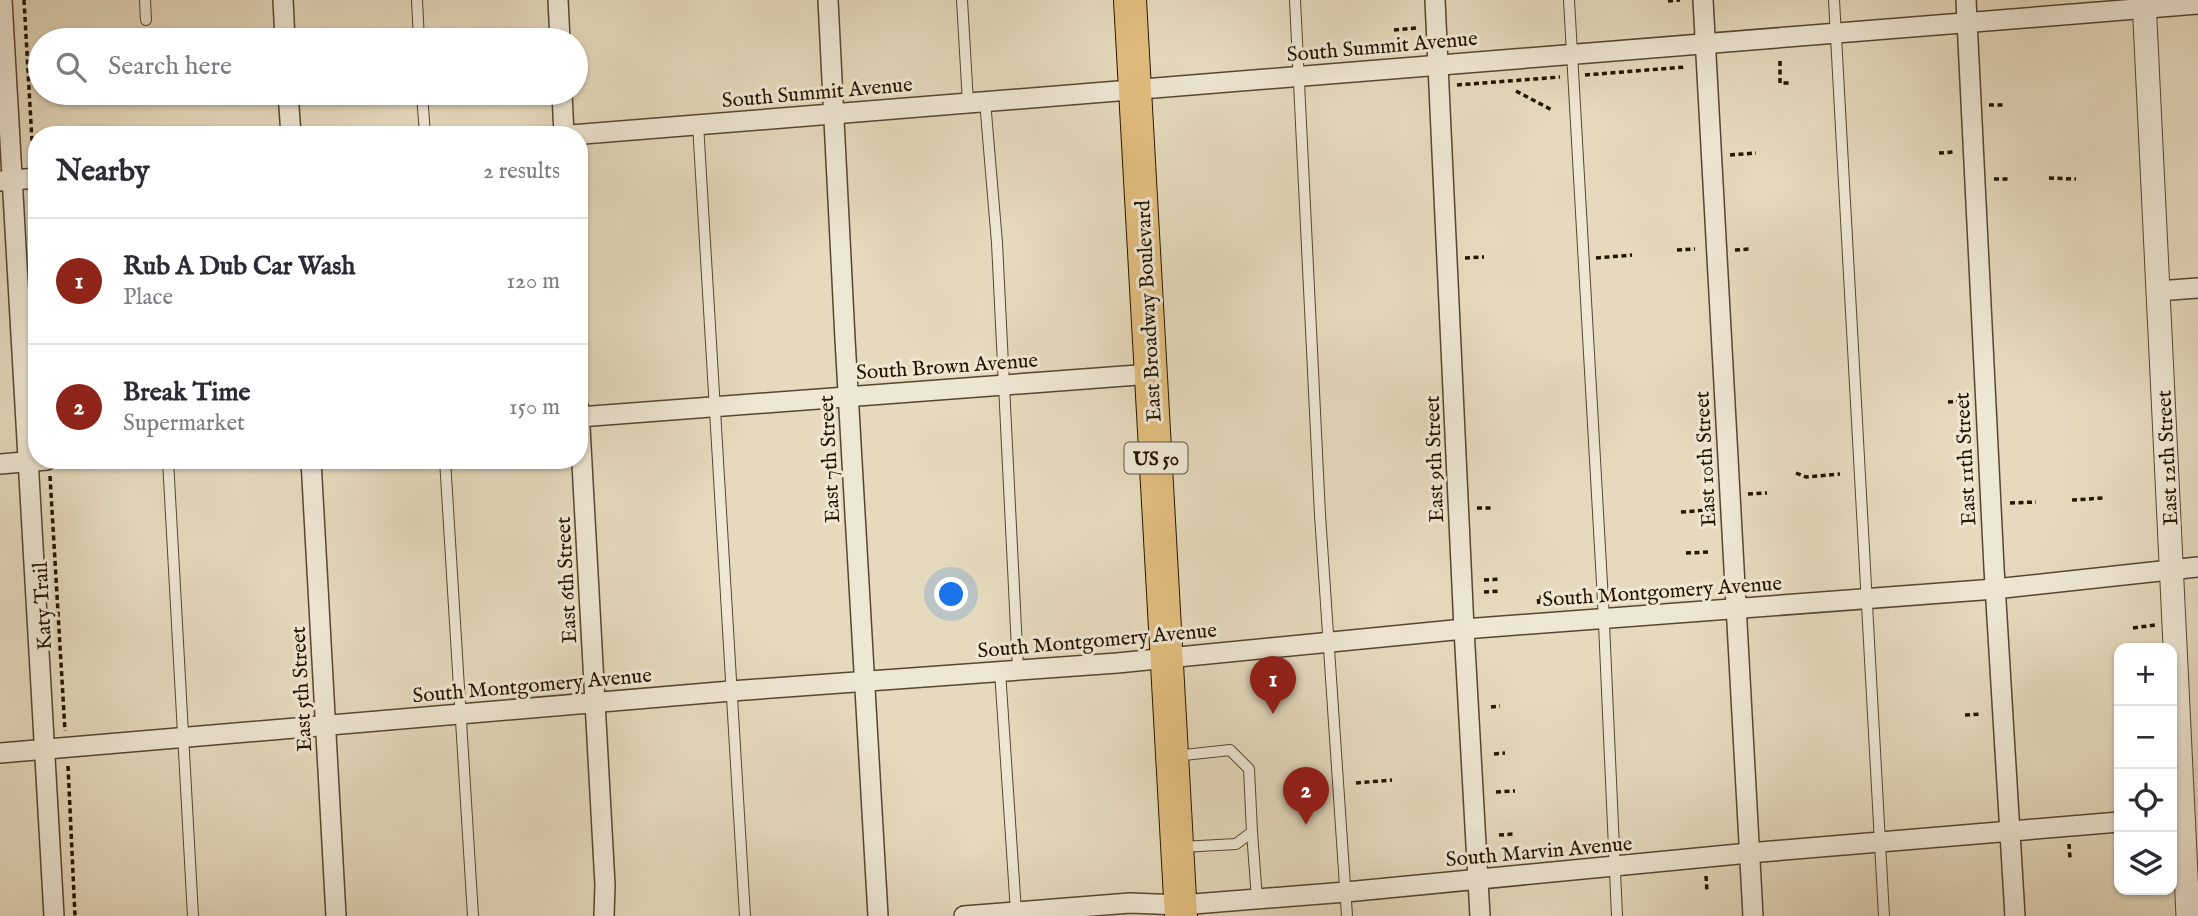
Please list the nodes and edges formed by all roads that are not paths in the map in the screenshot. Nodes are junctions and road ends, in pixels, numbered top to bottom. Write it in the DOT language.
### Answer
graph roads {
  1 [pos="2,0"];
  2 [pos="145,0"];
  3 [pos="283,0"];
  4 [pos="417,0"];
  5 [pos="558,0"];
  6 [pos="828,0"];
  7 [pos="962,0"];
  8 [pos="1130,0"];
  9 [pos="1295,0"];
  10 [pos="1435,0"];
  11 [pos="1569,0"];
  12 [pos="1703,0"];
  13 [pos="1834,0"];
  14 [pos="1966,0"];
  15 [pos="2144,4"];
  16 [pos="2198,4"];
  17 [pos="146,20"];
  18 [pos="1967,22"];
  19 [pos="284,28"];
  20 [pos="418,28"];
  21 [pos="559,28"];
  22 [pos="1836,32"];
  23 [pos="1705,43"];
  24 [pos="1572,54"];
  25 [pos="1439,65"];
  26 [pos="1299,76"];
  27 [pos="1135,89"];
  28 [pos="977,102"];
  29 [pos="289,105"];
  30 [pos="423,105"];
  31 [pos="563,105"];
  32 [pos="834,113"];
  33 [pos="698,124"];
  34 [pos="290,126"];
  35 [pos="424,126"];
  36 [pos="564,126"];
  37 [pos="588,133"];
  38 [pos="28,179"];
  39 [pos="6,181"];
  40 [pos="2198,288"];
  41 [pos="2158,291"];
  42 [pos="28,355"];
  43 [pos="1151,374"];
  44 [pos="1002,385"];
  45 [pos="849,397"];
  46 [pos="714,407"];
  47 [pos="588,416"];
  48 [pos="0,464"];
  49 [pos="28,465"];
  50 [pos="42,469"];
  51 [pos="169,469"];
  52 [pos="311,469"];
  53 [pos="446,469"];
  54 [pos="582,469"];
  55 [pos="2198,567"];
  56 [pos="2172,569"];
  57 [pos="1995,590"];
  58 [pos="1866,599"];
  59 [pos="1735,608"];
  60 [pos="1604,619"];
  61 [pos="1464,629"];
  62 [pos="1328,641"];
  63 [pos="1167,659"];
  64 [pos="1009,670"];
  65 [pos="864,681"];
  66 [pos="731,691"];
  67 [pos="595,703"];
  68 [pos="461,714"];
  69 [pos="326,726"];
  70 [pos="184,738"];
  71 [pos="45,750"];
  72 [pos="0,753"];
  73 [pos="1172,757"];
  74 [pos="2184,817"];
  75 [pos="2114,822"];
  76 [pos="1252,832"];
  77 [pos="2008,832"];
  78 [pos="1879,844"];
  79 [pos="1178,847"];
  80 [pos="1749,853"];
  81 [pos="1614,867"];
  82 [pos="1478,880"];
  83 [pos="1346,892"];
  84 [pos="1257,899"];
  85 [pos="1181,910"];
  86 [pos="1016,912"];
  87 [pos="54,916"];
  88 [pos="193,916"];
  89 [pos="336,916"];
  90 [pos="473,916"];
  91 [pos="604,916"];
  92 [pos="744,916"];
  93 [pos="878,916"];
  94 [pos="964,916"];
  95 [pos="1347,916"];
  96 [pos="1480,916"];
  97 [pos="1617,916"];
  98 [pos="1753,916"];
  99 [pos="1884,916"];
  100 [pos="2015,916"];
  101 [pos="2188,916"];
  1 -- 39 [label="street"];
  2 -- 17 [label="lane"];
  3 -- 19 [label="street"];
  4 -- 20 [label="lane"];
  5 -- 21 [label="street"];
  6 -- 32 [label="street, East 7th Street"];
  7 -- 28 [label="lane"];
  8 -- 27 [label="highway, East Broadway Boulevard / US 50"];
  9 -- 26 [label="lane"];
  10 -- 25 [label="street, East 9th Street"];
  11 -- 24 [label="lane"];
  12 -- 23 [label="street, East 10th Street"];
  13 -- 22 [label="lane"];
  14 -- 18 [label="street, East 11th Street"];
  15 -- 16 [label="street, South Summit Avenue"];
  15 -- 18 [label="street, South Summit Avenue"];
  15 -- 41 [label="street, East 12th Street"];
  18 -- 22 [label="street, South Summit Avenue"];
  18 -- 57 [label="street, East 11th Street"];
  22 -- 23 [label="street, South Summit Avenue"];
  22 -- 58 [label="lane"];
  23 -- 24 [label="street, South Summit Avenue"];
  23 -- 59 [label="street, East 10th Street"];
  24 -- 25 [label="street, South Summit Avenue"];
  24 -- 60 [label="lane"];
  25 -- 26 [label="street, South Summit Avenue"];
  25 -- 61 [label="street, East 9th Street"];
  26 -- 27 [label="street, South Summit Avenue"];
  26 -- 62 [label="lane"];
  27 -- 28 [label="street, South Summit Avenue"];
  27 -- 43 [label="highway, East Broadway Boulevard / US 50"];
  28 -- 32 [label="street, South Summit Avenue"];
  28 -- 44 [label="lane"];
  29 -- 34 [label="street"];
  30 -- 35 [label="lane"];
  31 -- 36 [label="street"];
  32 -- 33 [label="street, South Summit Avenue"];
  32 -- 45 [label="street, East 7th Street"];
  33 -- 37 [label="street, South Summit Avenue"];
  33 -- 46 [label="lane"];
  38 -- 39 [label="street"];
  39 -- 42 [label="street"];
  40 -- 41 [label="street"];
  41 -- 56 [label="street, East 12th Street"];
  43 -- 44 [label="street, South Brown Avenue"];
  43 -- 63 [label="highway, East Broadway Boulevard / US 50"];
  44 -- 45 [label="street, South Brown Avenue"];
  44 -- 64 [label="lane"];
  45 -- 46 [label="street, South Brown Avenue"];
  45 -- 65 [label="street, East 7th Street"];
  46 -- 47 [label="street, South Brown Avenue"];
  46 -- 66 [label="lane"];
  48 -- 49 [label="street"];
  50 -- 71 [label="street"];
  51 -- 70 [label="lane"];
  52 -- 69 [label="street, East 5th Street"];
  53 -- 68 [label="lane"];
  54 -- 67 [label="street, East 6th Street"];
  55 -- 56 [label="street, South Montgomery Avenue"];
  56 -- 57 [label="street, South Montgomery Avenue"];
  56 -- 74 [label="street, East 12th Street"];
  57 -- 58 [label="street, South Montgomery Avenue"];
  57 -- 77 [label="street, East 11th Street"];
  58 -- 59 [label="street, South Montgomery Avenue"];
  58 -- 78 [label="lane"];
  59 -- 60 [label="street, South Montgomery Avenue"];
  59 -- 80 [label="street, East 10th Street"];
  60 -- 61 [label="street, South Montgomery Avenue"];
  60 -- 81 [label="lane"];
  61 -- 62 [label="street, South Montgomery Avenue"];
  61 -- 82 [label="street, East 9th Street"];
  62 -- 63 [label="street, South Montgomery Avenue"];
  62 -- 83 [label="lane"];
  63 -- 64 [label="street, South Montgomery Avenue"];
  63 -- 73 [label="highway, East Broadway Boulevard / US 50"];
  64 -- 65 [label="street, South Montgomery Avenue"];
  64 -- 86 [label="lane"];
  65 -- 66 [label="street, South Montgomery Avenue"];
  65 -- 93 [label="street, East 7th Street"];
  66 -- 67 [label="street, South Montgomery Avenue"];
  66 -- 92 [label="lane"];
  67 -- 68 [label="street, South Montgomery Avenue"];
  67 -- 91 [label="street, East 6th Street"];
  68 -- 69 [label="street, South Montgomery Avenue"];
  68 -- 90 [label="lane"];
  69 -- 70 [label="street, South Montgomery Avenue"];
  69 -- 89 [label="street, East 5th Street"];
  70 -- 71 [label="street, South Montgomery Avenue"];
  70 -- 88 [label="lane"];
  71 -- 72 [label="street, South Montgomery Avenue"];
  71 -- 87 [label="street"];
  73 -- 76 [label="lane"];
  73 -- 79 [label="highway, East Broadway Boulevard / US 50"];
  74 -- 101 [label="street, East 12th Street"];
  75 -- 77 [label="street, South Marvin Avenue"];
  76 -- 79 [label="lane"];
  76 -- 84 [label="lane"];
  77 -- 78 [label="street, South Marvin Avenue"];
  77 -- 100 [label="street, East 11th Street"];
  78 -- 80 [label="street, South Marvin Avenue"];
  78 -- 99 [label="lane"];
  79 -- 85 [label="highway, East Broadway Boulevard / US 50"];
  80 -- 81 [label="street, South Marvin Avenue"];
  80 -- 98 [label="street, East 10th Street"];
  81 -- 82 [label="street, South Marvin Avenue"];
  81 -- 97 [label="lane"];
  82 -- 83 [label="street, South Marvin Avenue"];
  82 -- 96 [label="street, East 9th Street"];
  83 -- 84 [label="street, South Marvin Avenue"];
  83 -- 95 [label="lane"];
  84 -- 85 [label="street, South Marvin Avenue"];
  85 -- 86 [label="street, South Marvin Avenue"];
  86 -- 94 [label="street, South Marvin Avenue"];
}
